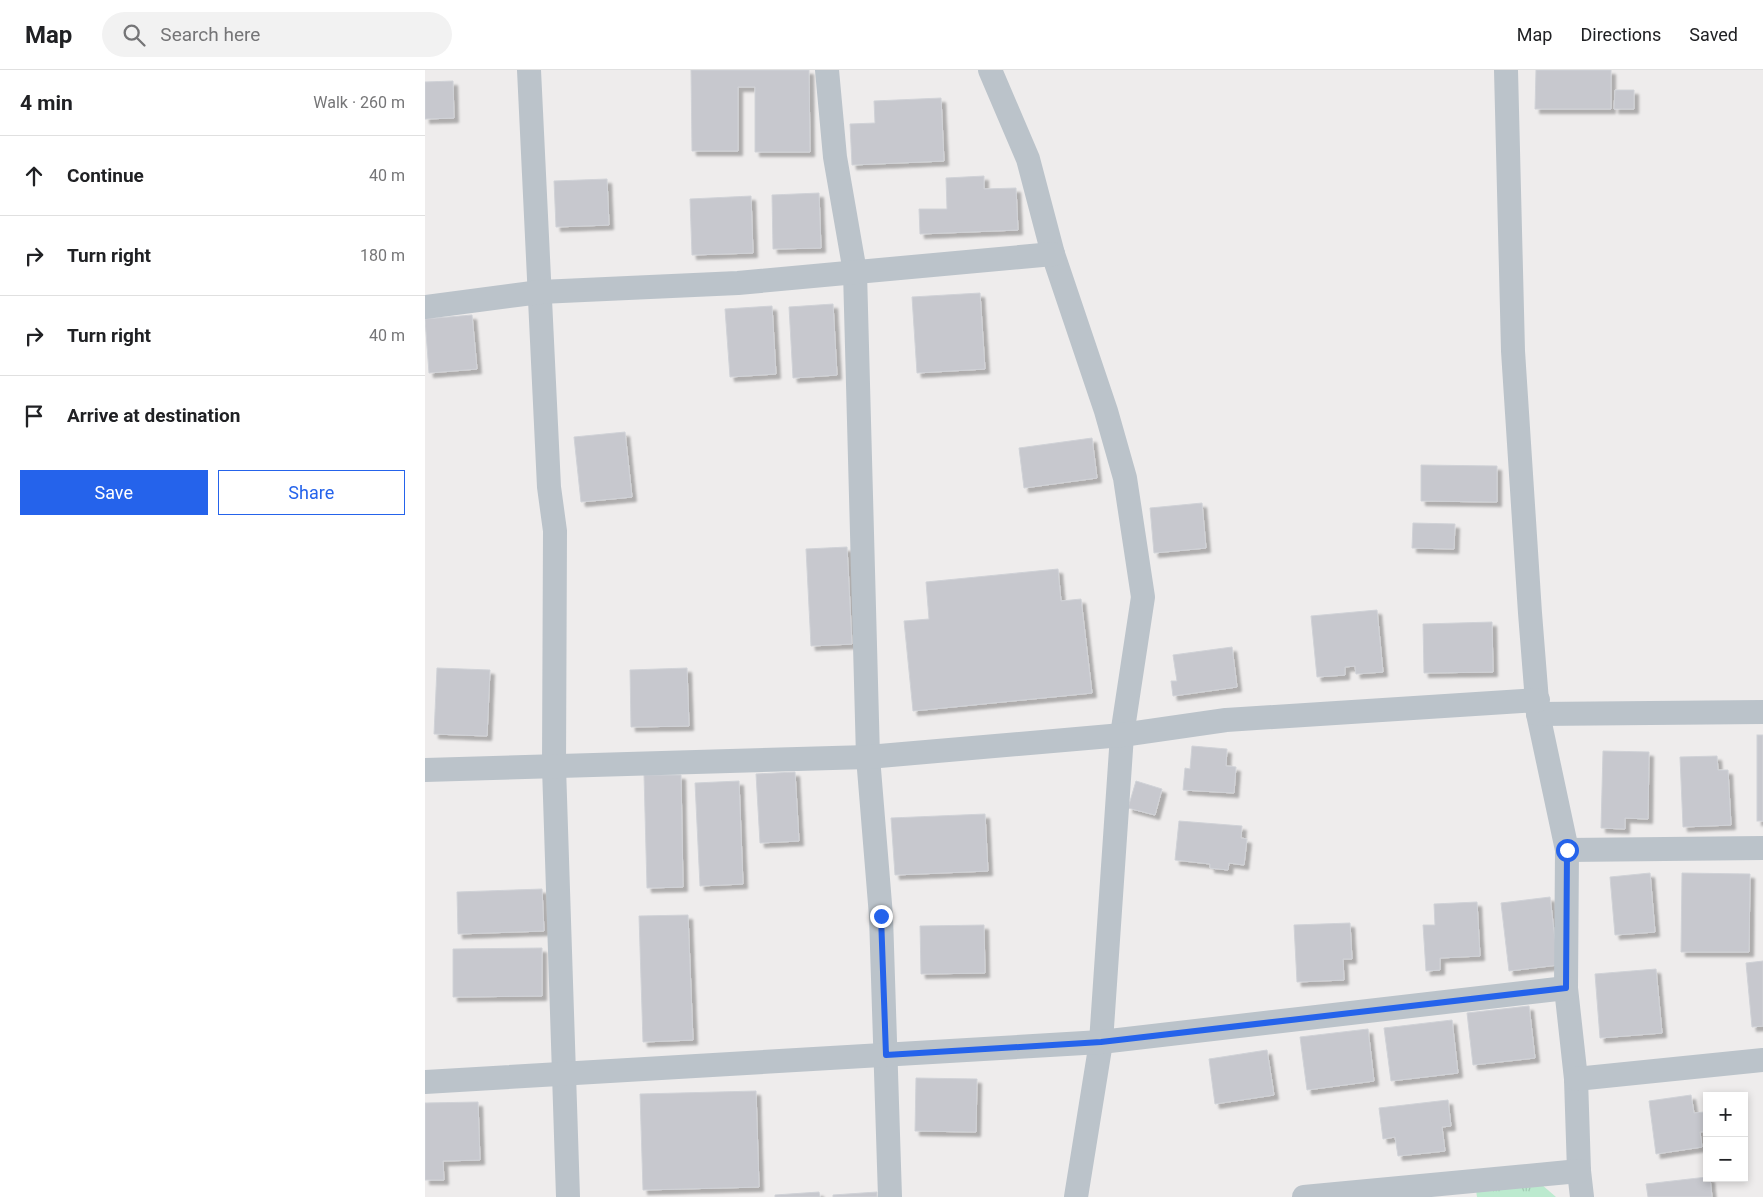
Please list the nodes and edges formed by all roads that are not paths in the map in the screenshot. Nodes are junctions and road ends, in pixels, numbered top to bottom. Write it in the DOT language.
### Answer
graph roads {
  1 [pos="529,70"];
  2 [pos="827,70"];
  3 [pos="989,70"];
  4 [pos="1506,70"];
  5 [pos="1053,254"];
  6 [pos="855,272"];
  7 [pos="540,292"];
  8 [pos="425,307"];
  9 [pos="1538,707"];
  10 [pos="1763,712"];
  11 [pos="1122,734"];
  12 [pos="868,757"];
  13 [pos="554,766"];
  14 [pos="425,770"];
  15 [pos="1763,848"];
  16 [pos="1567,850"];
  17 [pos="1566,988"];
  18 [pos="1101,1042"];
  19 [pos="886,1055"];
  20 [pos="1763,1060"];
  21 [pos="563,1074"];
  22 [pos="1577,1079"];
  23 [pos="425,1082"];
  24 [pos="1579,1171"];
  25 [pos="568,1197"];
  26 [pos="890,1197"];
  27 [pos="1076,1197"];
  28 [pos="1304,1197"];
  29 [pos="1582,1197"];
  1 -- 7 [label="street"];
  2 -- 6 [label="street"];
  3 -- 5 [label="street"];
  4 -- 9 [label="street"];
  5 -- 6 [label="street"];
  5 -- 11 [label="street"];
  6 -- 7 [label="street"];
  6 -- 12 [label="street"];
  7 -- 8 [label="street"];
  7 -- 13 [label="street"];
  9 -- 10 [label="street"];
  9 -- 11 [label="street"];
  9 -- 16 [label="street"];
  11 -- 12 [label="street"];
  11 -- 18 [label="street"];
  12 -- 13 [label="street"];
  12 -- 19 [label="street"];
  13 -- 14 [label="street"];
  13 -- 21 [label="street"];
  15 -- 16 [label="street"];
  16 -- 17 [label="street"];
  17 -- 18 [label="street"];
  17 -- 22 [label="street"];
  18 -- 19 [label="street"];
  18 -- 27 [label="street"];
  19 -- 21 [label="street"];
  19 -- 26 [label="street"];
  20 -- 22 [label="street"];
  21 -- 23 [label="street"];
  21 -- 25 [label="street"];
  22 -- 24 [label="street"];
  24 -- 28 [label="street"];
  24 -- 29 [label="street"];
}
